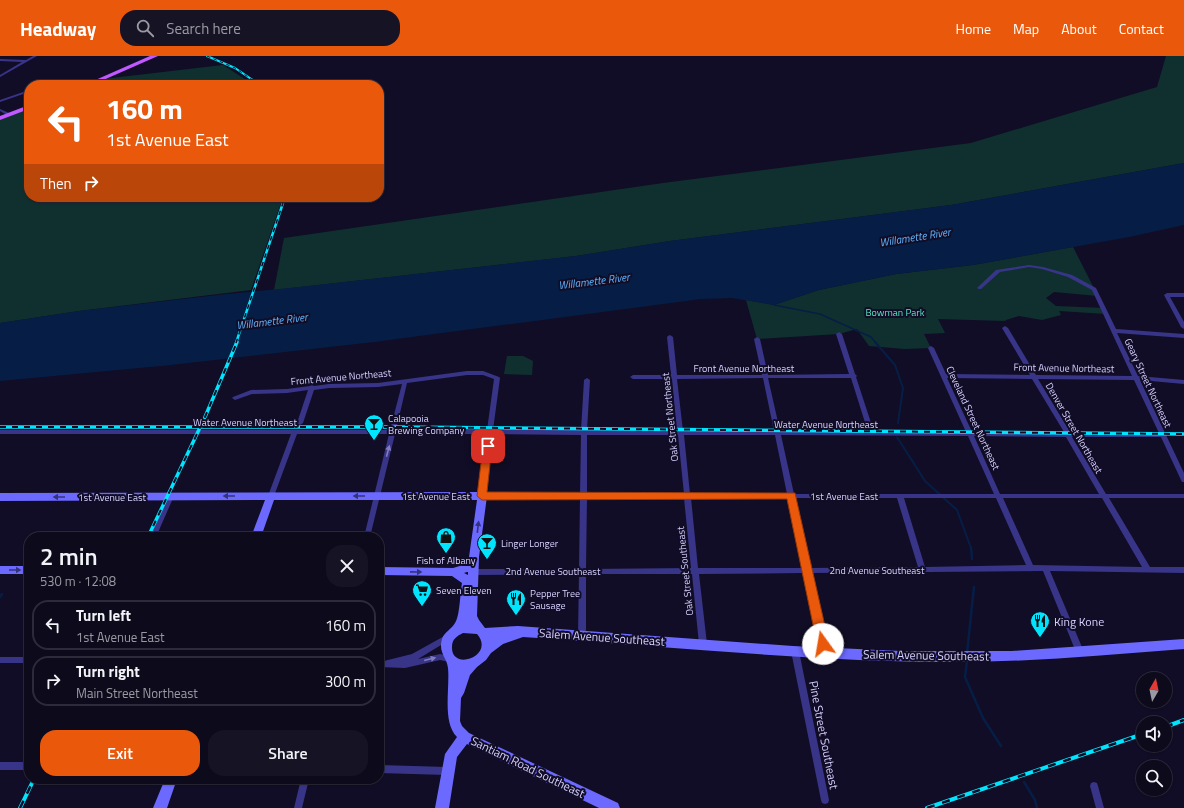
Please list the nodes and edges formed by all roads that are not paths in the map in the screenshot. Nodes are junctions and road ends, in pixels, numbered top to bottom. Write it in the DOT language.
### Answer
graph roads {
  1 [pos="35,56"];
  2 [pos="154,56"];
  3 [pos="0,60"];
  4 [pos="27,62"];
  5 [pos="0,76"];
  6 [pos="99,80"];
  7 [pos="24,93"];
  8 [pos="0,101"];
  9 [pos="24,109"];
  10 [pos="0,110"];
  11 [pos="8,114"];
  12 [pos="0,118"];
  13 [pos="979,288"];
  14 [pos="1184,295"];
  15 [pos="1184,326"];
  16 [pos="1005,328"];
  17 [pos="1114,331"];
  18 [pos="839,334"];
  19 [pos="1184,336"];
  20 [pos="670,337"];
  21 [pos="757,339"];
  22 [pos="931,348"];
  23 [pos="854,376"];
  24 [pos="944,376"];
  25 [pos="1033,376"];
  26 [pos="633,377"];
  27 [pos="764,377"];
  28 [pos="674,378"];
  29 [pos="1136,378"];
  30 [pos="587,380"];
  31 [pos="404,381"];
  32 [pos="1184,382"];
  33 [pos="312,387"];
  34 [pos="234,398"];
  35 [pos="300,423"];
  36 [pos="584,431"];
  37 [pos="681,431"];
  38 [pos="3,432"];
  39 [pos="295,432"];
  40 [pos="393,432"];
  41 [pos="489,432"];
  42 [pos="776,432"];
  43 [pos="872,432"];
  44 [pos="970,433"];
  45 [pos="1066,433"];
  46 [pos="1161,433"];
  47 [pos="0,439"];
  48 [pos="1184,480"];
  49 [pos="999,495"];
  50 [pos="1103,495"];
  51 [pos="0,496"];
  52 [pos="171,496"];
  53 [pos="271,496"];
  54 [pos="376,496"];
  55 [pos="482,496"];
  56 [pos="583,496"];
  57 [pos="688,496"];
  58 [pos="791,496"];
  59 [pos="900,496"];
  60 [pos="1184,496"];
  61 [pos="155,532"];
  62 [pos="258,532"];
  63 [pos="368,532"];
  64 [pos="474,557"];
  65 [pos="1030,568"];
  66 [pos="1045,568"];
  67 [pos="0,570"];
  68 [pos="24,570"];
  69 [pos="696,570"];
  70 [pos="922,570"];
  71 [pos="1148,570"];
  72 [pos="1184,570"];
  73 [pos="582,571"];
  74 [pos="807,571"];
  75 [pos="384,572"];
  76 [pos="453,572"];
  77 [pos="474,572"];
  78 [pos="480,630"];
  79 [pos="523,632"];
  80 [pos="453,633"];
  81 [pos="582,635"];
  82 [pos="703,644"];
  83 [pos="1184,644"];
  84 [pos="487,649"];
  85 [pos="795,650"];
  86 [pos="825,652"];
  87 [pos="1080,652"];
  88 [pos="0,660"];
  89 [pos="24,660"];
  90 [pos="451,660"];
  91 [pos="473,663"];
  92 [pos="384,664"];
  93 [pos="384,664"];
  94 [pos="455,698"];
  95 [pos="465,737"];
  96 [pos="0,766"];
  97 [pos="24,766"];
  98 [pos="384,769"];
  99 [pos="447,771"];
  100 [pos="169,784"];
  101 [pos="304,784"];
  102 [pos="1094,786"];
  103 [pos="825,800"];
  104 [pos="160,808"];
  105 [pos="298,808"];
  106 [pos="442,808"];
  107 [pos="613,808"];
  108 [pos="1100,808"];
  1 -- 4 [label="street"];
  2 -- 6 [label="main road"];
  3 -- 4 [label="street"];
  4 -- 5 [label="street"];
  7 -- 8 [label="street"];
  9 -- 11 [label="main road"];
  10 -- 11 [label="street"];
  11 -- 12 [label="main road"];
  13 -- 17 [label="street, Geary Street Northeast"];
  14 -- 15 [label="street"];
  16 -- 25 [label="street, Denver Street Northeast"];
  17 -- 19 [label="street"];
  17 -- 29 [label="street, Geary Street Northeast"];
  18 -- 23 [label="street"];
  20 -- 28 [label="street, Oak Street Northeast"];
  21 -- 27 [label="street"];
  22 -- 24 [label="street, Cleveland Street Northeast"];
  23 -- 27 [label="street, Front Avenue Northeast"];
  23 -- 43 [label="street"];
  24 -- 25 [label="street, Front Avenue Northeast"];
  24 -- 44 [label="street, Cleveland Street Northeast"];
  25 -- 29 [label="street, Front Avenue Northeast"];
  25 -- 45 [label="street, Denver Street Northeast"];
  26 -- 28 [label="street, Front Avenue Northeast"];
  27 -- 28 [label="street, Front Avenue Northeast"];
  27 -- 42 [label="street"];
  28 -- 37 [label="street, Oak Street Northeast"];
  29 -- 32 [label="street, Front Avenue Northeast"];
  29 -- 46 [label="street, Geary Street Northeast"];
  30 -- 36 [label="street"];
  31 -- 33 [label="street, Front Avenue Northeast"];
  31 -- 40 [label="street"];
  31 -- 41 [label="street, Front Avenue Northeast"];
  33 -- 34 [label="street, Front Avenue Northeast"];
  33 -- 35 [label="street"];
  36 -- 37 [label="street, Water Avenue Northeast"];
  36 -- 41 [label="street, Water Avenue Northeast"];
  36 -- 56 [label="street"];
  37 -- 42 [label="street, Water Avenue Northeast"];
  37 -- 57 [label="street, Oak Street Northeast"];
  38 -- 39 [label="street, Water Avenue Northeast"];
  38 -- 47 [label="street"];
  39 -- 40 [label="street, Water Avenue Northeast"];
  39 -- 53 [label="street"];
  40 -- 41 [label="street, Water Avenue Northeast"];
  54 -- 40 [label="street, one-way"];
  41 -- 55 [label="street"];
  42 -- 43 [label="street, Water Avenue Northeast"];
  42 -- 58 [label="street"];
  43 -- 44 [label="street, Water Avenue Northeast"];
  44 -- 45 [label="street, Water Avenue Northeast"];
  44 -- 49 [label="street, Cleveland Street Northeast"];
  45 -- 46 [label="street, Water Avenue Northeast"];
  45 -- 50 [label="street, Denver Street Northeast"];
  46 -- 48 [label="street, Geary Street Northeast"];
  49 -- 50 [label="street, 1st Avenue East"];
  49 -- 59 [label="street, 1st Avenue East"];
  49 -- 65 [label="street, Cleveland Street Northeast"];
  50 -- 60 [label="street, 1st Avenue East"];
  50 -- 71 [label="street, Denver Street Northeast"];
  52 -- 51 [label="main road, 1st Avenue East, one-way"];
  53 -- 52 [label="main road, 1st Avenue East, one-way"];
  52 -- 61 [label="street"];
  54 -- 53 [label="main road, 1st Avenue East, one-way"];
  53 -- 62 [label="main road"];
  54 -- 55 [label="main road, 1st Avenue East"];
  54 -- 63 [label="street"];
  55 -- 56 [label="street, 1st Avenue East"];
  64 -- 55 [label="main road, one-way"];
  56 -- 57 [label="street, 1st Avenue East"];
  56 -- 73 [label="street"];
  57 -- 58 [label="street, 1st Avenue East"];
  57 -- 69 [label="street, Oak Street Southeast"];
  58 -- 59 [label="street, 1st Avenue East"];
  58 -- 74 [label="street"];
  59 -- 70 [label="street"];
  64 -- 76 [label="main road"];
  64 -- 77 [label="main road"];
  65 -- 66 [label="street, 2nd Avenue Southeast"];
  65 -- 70 [label="street, 2nd Avenue Southeast"];
  66 -- 71 [label="street, 2nd Avenue Southeast"];
  66 -- 87 [label="street"];
  67 -- 68 [label="main road, one-way"];
  69 -- 73 [label="street, 2nd Avenue Southeast"];
  69 -- 74 [label="street, 2nd Avenue Southeast"];
  69 -- 82 [label="street, Oak Street Southeast"];
  70 -- 74 [label="street, 2nd Avenue Southeast"];
  71 -- 72 [label="street, 2nd Avenue Southeast"];
  73 -- 77 [label="street, 2nd Avenue Southeast"];
  73 -- 81 [label="street"];
  74 -- 86 [label="street"];
  75 -- 76 [label="main road, one-way"];
  76 -- 80 [label="main road"];
  77 -- 78 [label="main road"];
  78 -- 79 [label="main road, Salem Avenue Southeast"];
  78 -- 80 [label="main road"];
  78 -- 84 [label="main road"];
  79 -- 81 [label="main road, Salem Avenue Southeast"];
  79 -- 84 [label="main road, Salem Avenue Southeast"];
  80 -- 90 [label="main road"];
  80 -- 92 [label="street"];
  81 -- 82 [label="main road, Salem Avenue Southeast"];
  82 -- 85 [label="main road, Salem Avenue Southeast"];
  83 -- 87 [label="main road, Salem Avenue Southeast"];
  84 -- 91 [label="main road"];
  85 -- 86 [label="main road, Salem Avenue Southeast"];
  85 -- 103 [label="street, Pine Street Southeast"];
  86 -- 87 [label="main road, Salem Avenue Southeast"];
  88 -- 89 [label="street"];
  90 -- 91 [label="main road"];
  93 -- 90 [label="street, one-way"];
  90 -- 94 [label="main road"];
  91 -- 94 [label="main road"];
  94 -- 95 [label="main road"];
  95 -- 99 [label="main road"];
  95 -- 107 [label="main road, Santiam Road Southeast"];
  96 -- 97 [label="street"];
  98 -- 99 [label="street"];
  99 -- 106 [label="main road"];
  100 -- 104 [label="main road"];
  101 -- 105 [label="street"];
  102 -- 108 [label="street"];
}
